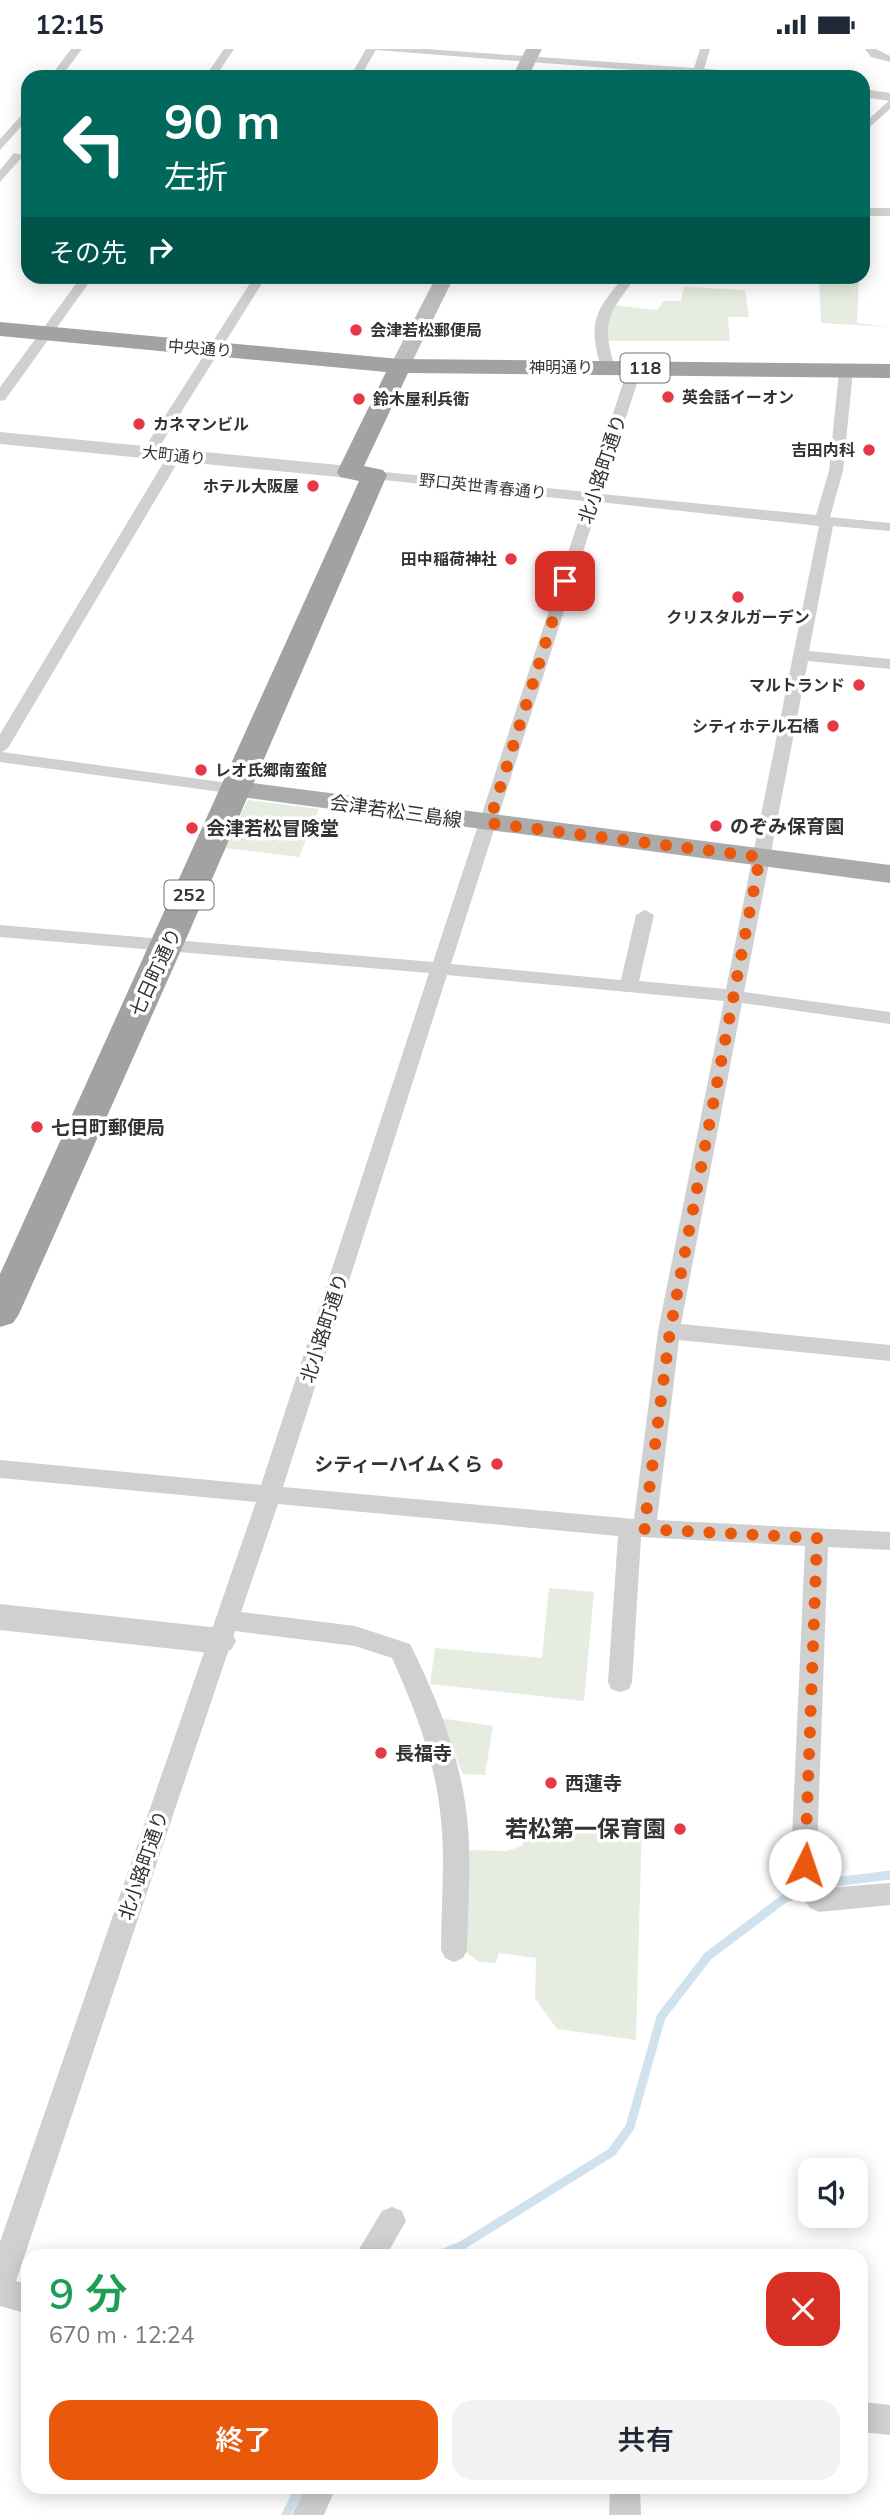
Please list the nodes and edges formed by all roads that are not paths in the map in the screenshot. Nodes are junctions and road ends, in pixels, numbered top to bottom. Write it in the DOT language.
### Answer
graph roads {
  1 [pos="77,49"];
  2 [pos="229,49"];
  3 [pos="371,49"];
  4 [pos="381,49"];
  5 [pos="705,49"];
  6 [pos="870,49"];
  7 [pos="531,54"];
  8 [pos="890,59"];
  9 [pos="60,70"];
  10 [pos="215,70"];
  11 [pos="359,70"];
  12 [pos="523,70"];
  13 [pos="644,70"];
  14 [pos="699,70"];
  15 [pos="870,94"];
  16 [pos="890,97"];
  17 [pos="890,103"];
  18 [pos="21,120"];
  19 [pos="870,123"];
  20 [pos="0,147"];
  21 [pos="0,153"];
  22 [pos="21,155"];
  23 [pos="21,157"];
  24 [pos="0,178"];
  25 [pos="870,212"];
  26 [pos="890,212"];
  27 [pos="82,284"];
  28 [pos="256,284"];
  29 [pos="442,284"];
  30 [pos="625,284"];
  31 [pos="0,329"];
  32 [pos="45,334"];
  33 [pos="215,349"];
  34 [pos="401,366"];
  35 [pos="608,367"];
  36 [pos="635,368"];
  37 [pos="846,371"];
  38 [pos="890,371"];
  39 [pos="0,397"];
  40 [pos="0,438"];
  41 [pos="149,452"];
  42 [pos="174,455"];
  43 [pos="362,474"];
  44 [pos="592,498"];
  45 [pos="826,522"];
  46 [pos="890,527"];
  47 [pos="800,655"];
  48 [pos="890,664"];
  49 [pos="0,748"];
  50 [pos="0,758"];
  51 [pos="236,789"];
  52 [pos="489,823"];
  53 [pos="760,857"];
  54 [pos="890,874"];
  55 [pos="645,915"];
  56 [pos="0,931"];
  57 [pos="167,944"];
  58 [pos="440,970"];
  59 [pos="629,987"];
  60 [pos="734,996"];
  61 [pos="890,1018"];
  62 [pos="9,1274"];
  63 [pos="0,1314"];
  64 [pos="670,1331"];
  65 [pos="890,1353"];
  66 [pos="0,1469"];
  67 [pos="270,1493"];
  68 [pos="637,1528"];
  69 [pos="817,1538"];
  70 [pos="890,1541"];
  71 [pos="0,1617"];
  72 [pos="222,1630"];
  73 [pos="620,1682"];
  74 [pos="890,1894"];
  75 [pos="454,1950"];
  76 [pos="392,2221"];
  77 [pos="374,2249"];
  78 [pos="0,2284"];
  79 [pos="0,2291"];
  80 [pos="21,2297"];
  81 [pos="868,2418"];
  82 [pos="890,2420"];
  83 [pos="318,2494"];
  84 [pos="625,2494"];
  85 [pos="308,2515"];
  86 [pos="625,2515"];
  1 -- 9 [label="street"];
  2 -- 10 [label="street"];
  3 -- 11 [label="street"];
  4 -- 7 [label="street"];
  5 -- 14 [label="street"];
  6 -- 8 [label="street"];
  7 -- 12 [label="main road"];
  7 -- 13 [label="street"];
  15 -- 16 [label="street"];
  17 -- 19 [label="street"];
  18 -- 20 [label="street"];
  21 -- 22 [label="street"];
  23 -- 24 [label="street"];
  25 -- 26 [label="street"];
  27 -- 32 [label="street"];
  28 -- 33 [label="street"];
  29 -- 34 [label="main road"];
  30 -- 35 [label="street"];
  31 -- 32 [label="highway, 中央通り / 118"];
  32 -- 33 [label="highway, 中央通り / 118"];
  32 -- 39 [label="street"];
  33 -- 34 [label="highway, 中央通り / 118"];
  33 -- 41 [label="street"];
  34 -- 35 [label="highway, 神明通り / 118"];
  34 -- 43 [label="highway, 252"];
  35 -- 36 [label="highway, 神明通り / 118"];
  36 -- 37 [label="highway, 神明通り / 118"];
  36 -- 44 [label="street, 北小路町通り"];
  37 -- 38 [label="highway, 神明通り / 118"];
  37 -- 45 [label="street"];
  40 -- 41 [label="street, 大町通り"];
  41 -- 42 [label="street, 大町通り"];
  42 -- 43 [label="street, 大町通り"];
  42 -- 49 [label="street"];
  43 -- 44 [label="street, 野口英世青春通り"];
  43 -- 51 [label="highway, 七日町通り / 252"];
  44 -- 45 [label="street, 野口英世青春通り"];
  44 -- 52 [label="street, 北小路町通り"];
  45 -- 46 [label="street"];
  45 -- 47 [label="street"];
  47 -- 48 [label="street"];
  47 -- 53 [label="street"];
  50 -- 51 [label="street"];
  51 -- 52 [label="main road, 会津若松三島線"];
  51 -- 57 [label="highway, 七日町通り / 252"];
  52 -- 53 [label="main road, 会津若松三島線"];
  52 -- 58 [label="street, 北小路町通り"];
  53 -- 54 [label="main road, 会津若松三島線"];
  53 -- 60 [label="street"];
  55 -- 59 [label="street"];
  56 -- 57 [label="street"];
  57 -- 58 [label="street"];
  57 -- 62 [label="highway, 七日町通り / 252"];
  58 -- 59 [label="street"];
  58 -- 67 [label="street, 北小路町通り"];
  59 -- 60 [label="street"];
  60 -- 61 [label="street"];
  60 -- 64 [label="street"];
  62 -- 63 [label="highway, 七日町通り / 252"];
  64 -- 65 [label="street"];
  64 -- 68 [label="street"];
  66 -- 67 [label="street"];
  67 -- 68 [label="street"];
  67 -- 72 [label="street, 北小路町通り"];
  68 -- 69 [label="street"];
  68 -- 73 [label="street"];
  69 -- 70 [label="street"];
  69 -- 74 [label="street"];
  71 -- 72 [label="street"];
  72 -- 75 [label="street"];
  72 -- 78 [label="street, 北小路町通り"];
  76 -- 77 [label="street"];
  79 -- 80 [label="street"];
  81 -- 82 [label="street"];
  83 -- 85 [label="street"];
  84 -- 86 [label="street"];
}
